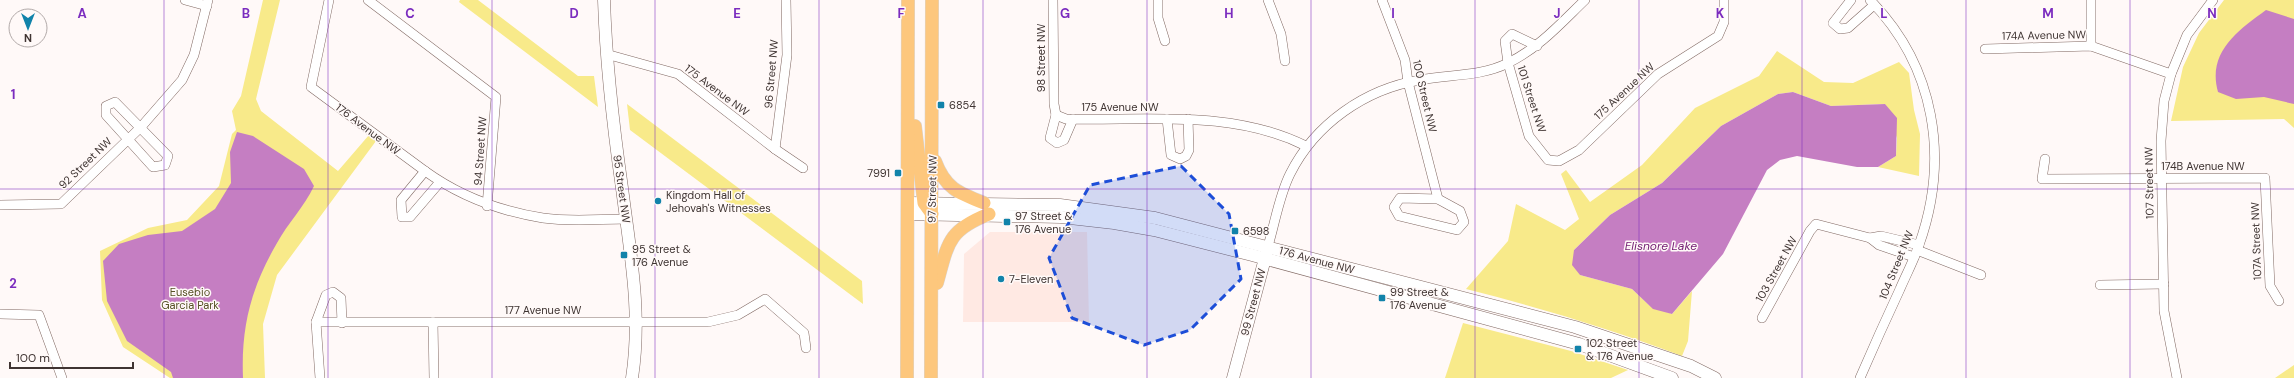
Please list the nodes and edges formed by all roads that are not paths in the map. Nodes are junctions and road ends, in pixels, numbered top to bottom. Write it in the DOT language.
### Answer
graph roads {
  1 [pos="185,0"];
  2 [pos="329,0"];
  3 [pos="368,0"];
  4 [pos="604,0"];
  5 [pos="786,0"];
  6 [pos="908,0"];
  7 [pos="932,0"];
  8 [pos="1053,0"];
  9 [pos="1158,0"];
  10 [pos="1268,0"];
  11 [pos="1382,0"];
  12 [pos="1585,0"];
  13 [pos="1724,0"];
  14 [pos="1851,0"];
  15 [pos="2091,0"];
  16 [pos="2213,0"];
  17 [pos="1872,2"];
  18 [pos="208,3"];
  19 [pos="1165,41"];
  20 [pos="1537,46"];
  21 [pos="2091,46"];
  22 [pos="1985,49"];
  23 [pos="606,54"];
  24 [pos="1285,61"];
  25 [pos="908,62"];
  26 [pos="1508,63"];
  27 [pos="2171,74"];
  28 [pos="1408,82"];
  29 [pos="1056,115"];
  30 [pos="1188,118"];
  31 [pos="1072,119"];
  32 [pos="1167,119"];
  33 [pos="141,127"];
  34 [pos="126,140"];
  35 [pos="1306,146"];
  36 [pos="775,149"];
  37 [pos="933,155"];
  38 [pos="2045,159"];
  39 [pos="1548,160"];
  40 [pos="803,168"];
  41 [pos="425,171"];
  42 [pos="2161,178"];
  43 [pos="2265,178"];
  44 [pos="440,182"];
  45 [pos="1438,199"];
  46 [pos="0,205"];
  47 [pos="487,206"];
  48 [pos="929,207"];
  49 [pos="908,208"];
  50 [pos="987,209"];
  51 [pos="626,219"];
  52 [pos="1870,238"];
  53 [pos="1268,246"];
  54 [pos="1917,251"];
  55 [pos="1265,258"];
  56 [pos="1981,275"];
  57 [pos="2164,284"];
  58 [pos="2100,286"];
  59 [pos="2278,301"];
  60 [pos="932,302"];
  61 [pos="0,314"];
  62 [pos="1762,318"];
  63 [pos="316,322"];
  64 [pos="432,322"];
  65 [pos="342,323"];
  66 [pos="636,323"];
  67 [pos="806,348"];
  68 [pos="62,378"];
  69 [pos="320,378"];
  70 [pos="434,378"];
  71 [pos="632,378"];
  72 [pos="907,378"];
  73 [pos="931,378"];
  74 [pos="1234,378"];
  75 [pos="1672,378"];
  76 [pos="1715,378"];
  77 [pos="1860,378"];
  78 [pos="2177,378"];
  1 -- 18 [label="street"];
  2 -- 41 [label="street, 176 Avenue NW"];
  3 -- 47 [label="street, 94 Street NW"];
  4 -- 23 [label="street, 95 Street NW"];
  5 -- 36 [label="street, 96 Street NW"];
  6 -- 25 [label="main road"];
  7 -- 37 [label="main road, 97 Street NW"];
  8 -- 29 [label="street, 98 Street NW"];
  9 -- 19 [label="street"];
  10 -- 24 [label="street"];
  11 -- 28 [label="street, 100 Street NW"];
  12 -- 20 [label="street, 99 Street NW"];
  13 -- 39 [label="street, 175 Avenue NW"];
  14 -- 17 [label="street"];
  15 -- 21 [label="street"];
  16 -- 27 [label="street, 107 Street NW"];
  17 -- 54 [label="street, 104 Street NW"];
  18 -- 33 [label="street, 92 Street NW"];
  20 -- 26 [label="street, 99 Street NW"];
  20 -- 26 [label="street, 101 Street NW"];
  21 -- 22 [label="street, 174A Avenue NW"];
  21 -- 27 [label="street, 174A Avenue NW"];
  23 -- 36 [label="street, 175 Avenue NW"];
  23 -- 51 [label="street, 95 Street NW"];
  25 -- 48 [label="main road"];
  25 -- 49 [label="main road"];
  26 -- 28 [label="street, 99 Street NW"];
  26 -- 39 [label="street, 101 Street NW"];
  27 -- 42 [label="street, 107 Street NW"];
  28 -- 35 [label="street, 99 Street NW"];
  28 -- 45 [label="street, 100 Street NW"];
  29 -- 31 [label="street, 175 Avenue NW"];
  29 -- 31 [label="street, 175 Avenue NW"];
  30 -- 32 [label="street, 175 Avenue NW"];
  30 -- 32 [label="street, 175 Avenue NW"];
  30 -- 35 [label="street, 175 Avenue NW"];
  31 -- 32 [label="street, 175 Avenue NW"];
  33 -- 34 [label="street, 92 Street NW"];
  33 -- 34 [label="street, 92 Street NW"];
  33 -- 34 [label="street, 92 Street NW"];
  34 -- 46 [label="street, 92 Street NW"];
  35 -- 53 [label="street, 99 Street NW"];
  36 -- 40 [label="street, 175 Avenue NW"];
  37 -- 48 [label="main road, 97 Street NW"];
  37 -- 50 [label="main road"];
  38 -- 42 [label="street, 174B Avenue NW"];
  41 -- 44 [label="street, 176 Avenue NW"];
  41 -- 44 [label="street"];
  42 -- 43 [label="street, 174B Avenue NW"];
  42 -- 57 [label="street, 107 Street NW"];
  43 -- 59 [label="street, 107A Street NW"];
  44 -- 47 [label="street, 176 Avenue NW"];
  45 -- 45 [label="street"];
  47 -- 51 [label="street, 176 Avenue NW"];
  48 -- 49 [label="street, 176 Avenue NW"];
  48 -- 50 [label="street, 176 Avenue NW"];
  48 -- 60 [label="main road, 97 Street NW"];
  49 -- 72 [label="main road"];
  50 -- 53 [label="street, 176 Avenue NW"];
  50 -- 55 [label="street, 176 Avenue NW"];
  50 -- 60 [label="main road"];
  51 -- 66 [label="street, 95 Street NW"];
  52 -- 54 [label="street"];
  52 -- 54 [label="street"];
  52 -- 62 [label="street, 103 Street NW"];
  53 -- 55 [label="street, 99 Street NW"];
  53 -- 76 [label="street, 176 Avenue NW"];
  54 -- 56 [label="street"];
  54 -- 77 [label="street, 104 Street NW"];
  55 -- 74 [label="street, 99 Street NW"];
  55 -- 75 [label="street, 176 Avenue NW"];
  57 -- 58 [label="street"];
  57 -- 78 [label="street, 107 Street NW"];
  60 -- 73 [label="main road, 97 Street NW"];
  61 -- 68 [label="street"];
  63 -- 65 [label="street, 177 Avenue NW"];
  63 -- 65 [label="street"];
  63 -- 69 [label="street"];
  64 -- 65 [label="street, 177 Avenue NW"];
  64 -- 66 [label="street, 177 Avenue NW"];
  64 -- 70 [label="street"];
  66 -- 67 [label="street, 177 Avenue NW"];
  66 -- 71 [label="street, 95 Street NW"];
}
